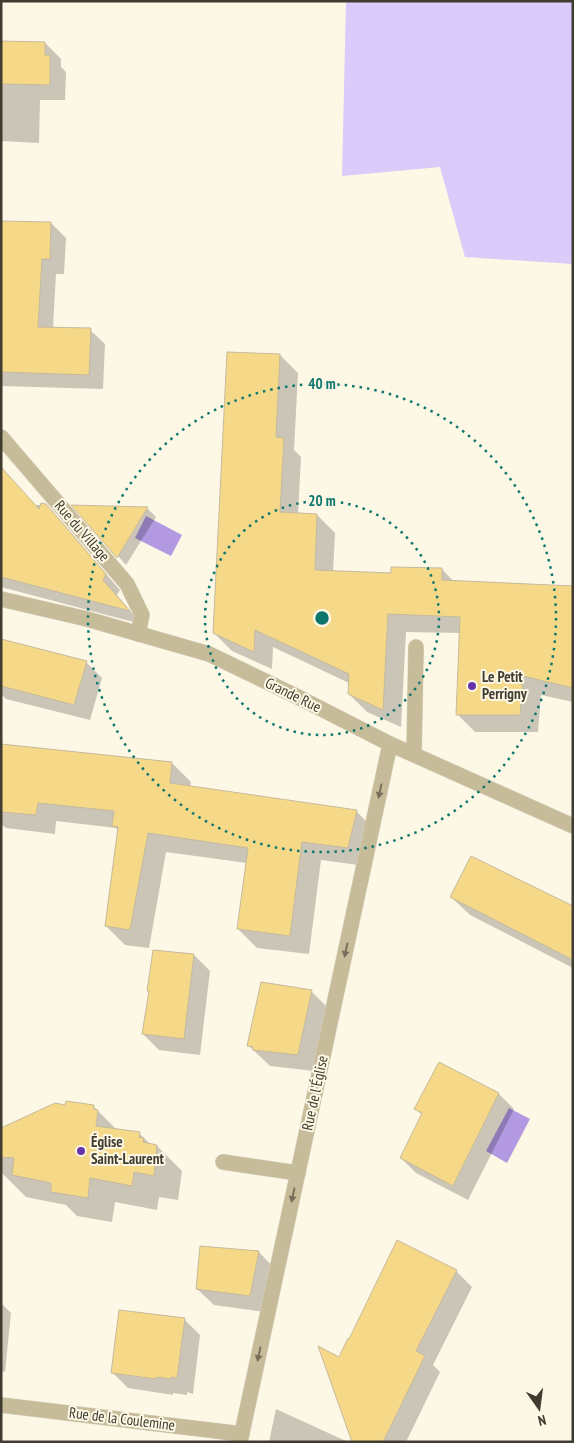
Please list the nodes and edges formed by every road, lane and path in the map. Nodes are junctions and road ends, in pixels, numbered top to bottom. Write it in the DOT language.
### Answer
graph roads {
  1 [pos="1,437"];
  2 [pos="1,599"];
  3 [pos="138,634"];
  4 [pos="416,648"];
  5 [pos="390,744"];
  6 [pos="414,754"];
  7 [pos="573,826"];
  8 [pos="224,1162"];
  9 [pos="298,1172"];
  10 [pos="1,1405"];
  11 [pos="241,1438"];
  1 -- 3 [label="street, Rue du Village"];
  2 -- 3 [label="street, Grande Rue"];
  3 -- 5 [label="street, Grande Rue"];
  4 -- 6 [label="street"];
  5 -- 6 [label="street, Grande Rue"];
  5 -- 9 [label="street, Rue de l'Église, one-way"];
  6 -- 7 [label="street, Grande Rue"];
  8 -- 9 [label="street"];
  9 -- 11 [label="street, Rue de l'Église, one-way"];
  10 -- 11 [label="street, Rue de la Coulemine"];
}
